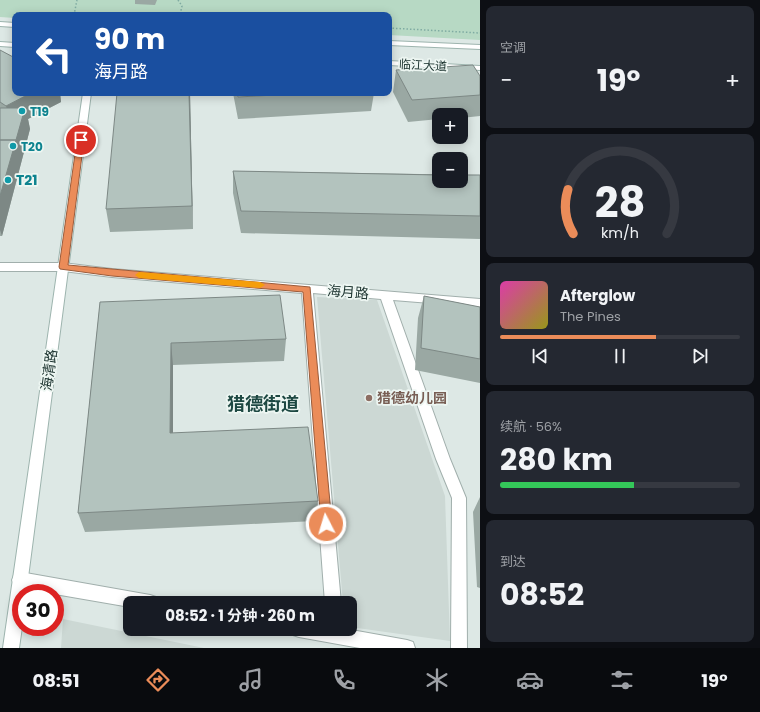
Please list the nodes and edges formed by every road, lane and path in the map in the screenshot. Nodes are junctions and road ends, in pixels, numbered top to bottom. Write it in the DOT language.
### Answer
graph roads {
  1 [pos="77,0"];
  2 [pos="178,0"];
  3 [pos="75,12"];
  4 [pos="181,12"];
  5 [pos="0,24"];
  6 [pos="12,24"];
  7 [pos="392,28"];
  8 [pos="480,33"];
  9 [pos="392,42"];
  10 [pos="0,44"];
  11 [pos="12,45"];
  12 [pos="480,47"];
  13 [pos="392,63"];
  14 [pos="480,68"];
  15 [pos="87,96"];
  16 [pos="0,267"];
  17 [pos="63,267"];
  18 [pos="307,289"];
  19 [pos="385,296"];
  20 [pos="480,303"];
  21 [pos="20,580"];
  22 [pos="332,596"];
  23 [pos="123,598"];
  24 [pos="354,636"];
  25 [pos="11,648"];
  26 [pos="407,648"];
  27 [pos="459,648"];
  1 -- 3 [label="path"];
  2 -- 4 [label="path"];
  5 -- 6 [label="street"];
  7 -- 8 [label="path"];
  9 -- 12 [label="street, 临江大道"];
  10 -- 11 [label="street"];
  13 -- 14 [label="street, 临江大道"];
  15 -- 17 [label="street, 海清路"];
  16 -- 17 [label="street, 海月路"];
  17 -- 18 [label="street, 海月路"];
  17 -- 21 [label="street, 海清路"];
  18 -- 19 [label="street, 海月路"];
  18 -- 22 [label="street"];
  19 -- 20 [label="street, 海月路"];
  19 -- 27 [label="street"];
  21 -- 23 [label="street"];
  21 -- 25 [label="street, 海清路"];
  24 -- 26 [label="street"];
}
